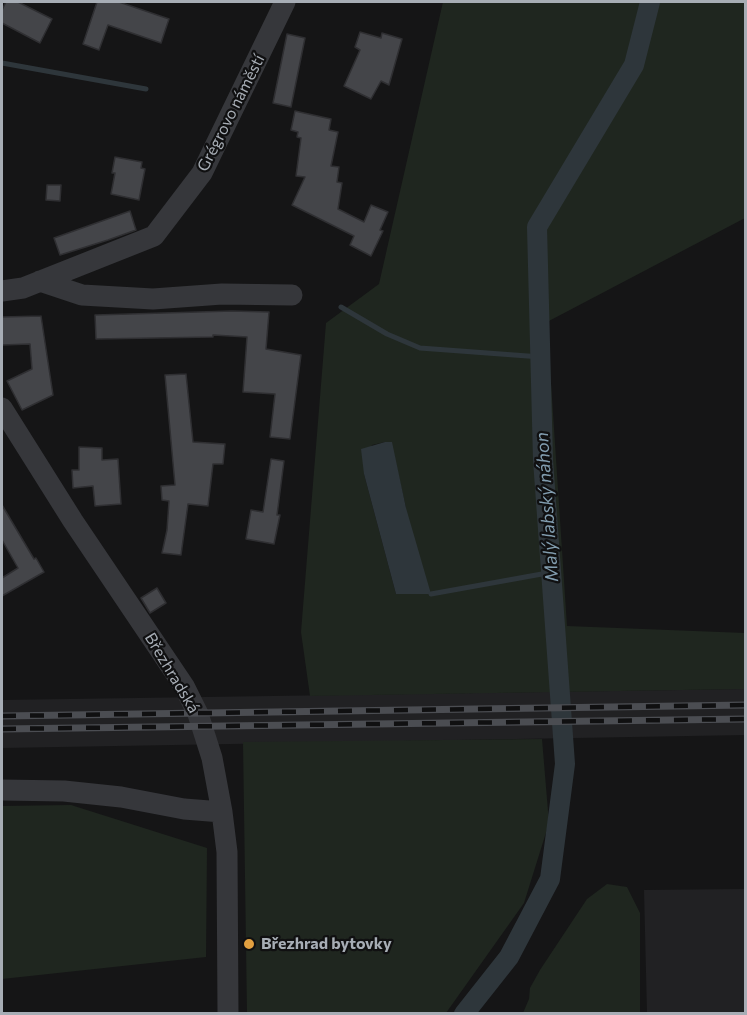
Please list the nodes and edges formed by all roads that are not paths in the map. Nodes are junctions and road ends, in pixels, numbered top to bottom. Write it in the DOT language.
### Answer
graph roads {
  1 [pos="285,2"];
  2 [pos="40,281"];
  3 [pos="2,291"];
  4 [pos="292,295"];
  5 [pos="2,408"];
  6 [pos="2,790"];
  7 [pos="222,812"];
  8 [pos="228,1014"];
  1 -- 2 [label="street, Grégrovo náměstí"];
  2 -- 3 [label="street, Grégrovo náměstí"];
  2 -- 4 [label="street"];
  5 -- 7 [label="street, Březhradská"];
  6 -- 7 [label="street"];
  7 -- 8 [label="street, Březhradská"];
}
